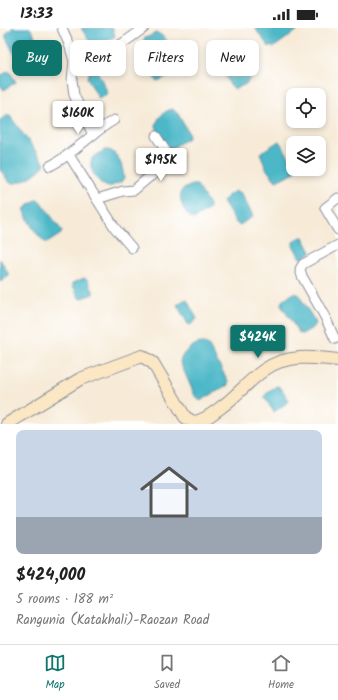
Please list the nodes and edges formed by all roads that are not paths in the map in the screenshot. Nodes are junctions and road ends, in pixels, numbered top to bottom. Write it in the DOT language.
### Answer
graph roads {
  1 [pos="62,28"];
  2 [pos="144,28"];
  3 [pos="126,40"];
  4 [pos="70,44"];
  5 [pos="72,76"];
  6 [pos="114,120"];
  7 [pos="93,135"];
  8 [pos="156,136"];
  9 [pos="69,155"];
  10 [pos="50,166"];
  11 [pos="338,198"];
  12 [pos="97,199"];
  13 [pos="338,230"];
  14 [pos="338,245"];
  15 [pos="132,248"];
  16 [pos="335,339"];
  17 [pos="338,360"];
  18 [pos="193,423"];
  19 [pos="7,424"];
  1 -- 4 [label="street"];
  2 -- 3 [label="street"];
  5 -- 7 [label="street"];
  6 -- 7 [label="street"];
  7 -- 9 [label="street"];
  8 -- 12 [label="street"];
  9 -- 10 [label="street"];
  9 -- 12 [label="street"];
  11 -- 13 [label="street"];
  12 -- 15 [label="street"];
  14 -- 16 [label="street"];
  17 -- 18 [label="main road"];
  18 -- 19 [label="main road"];
}
